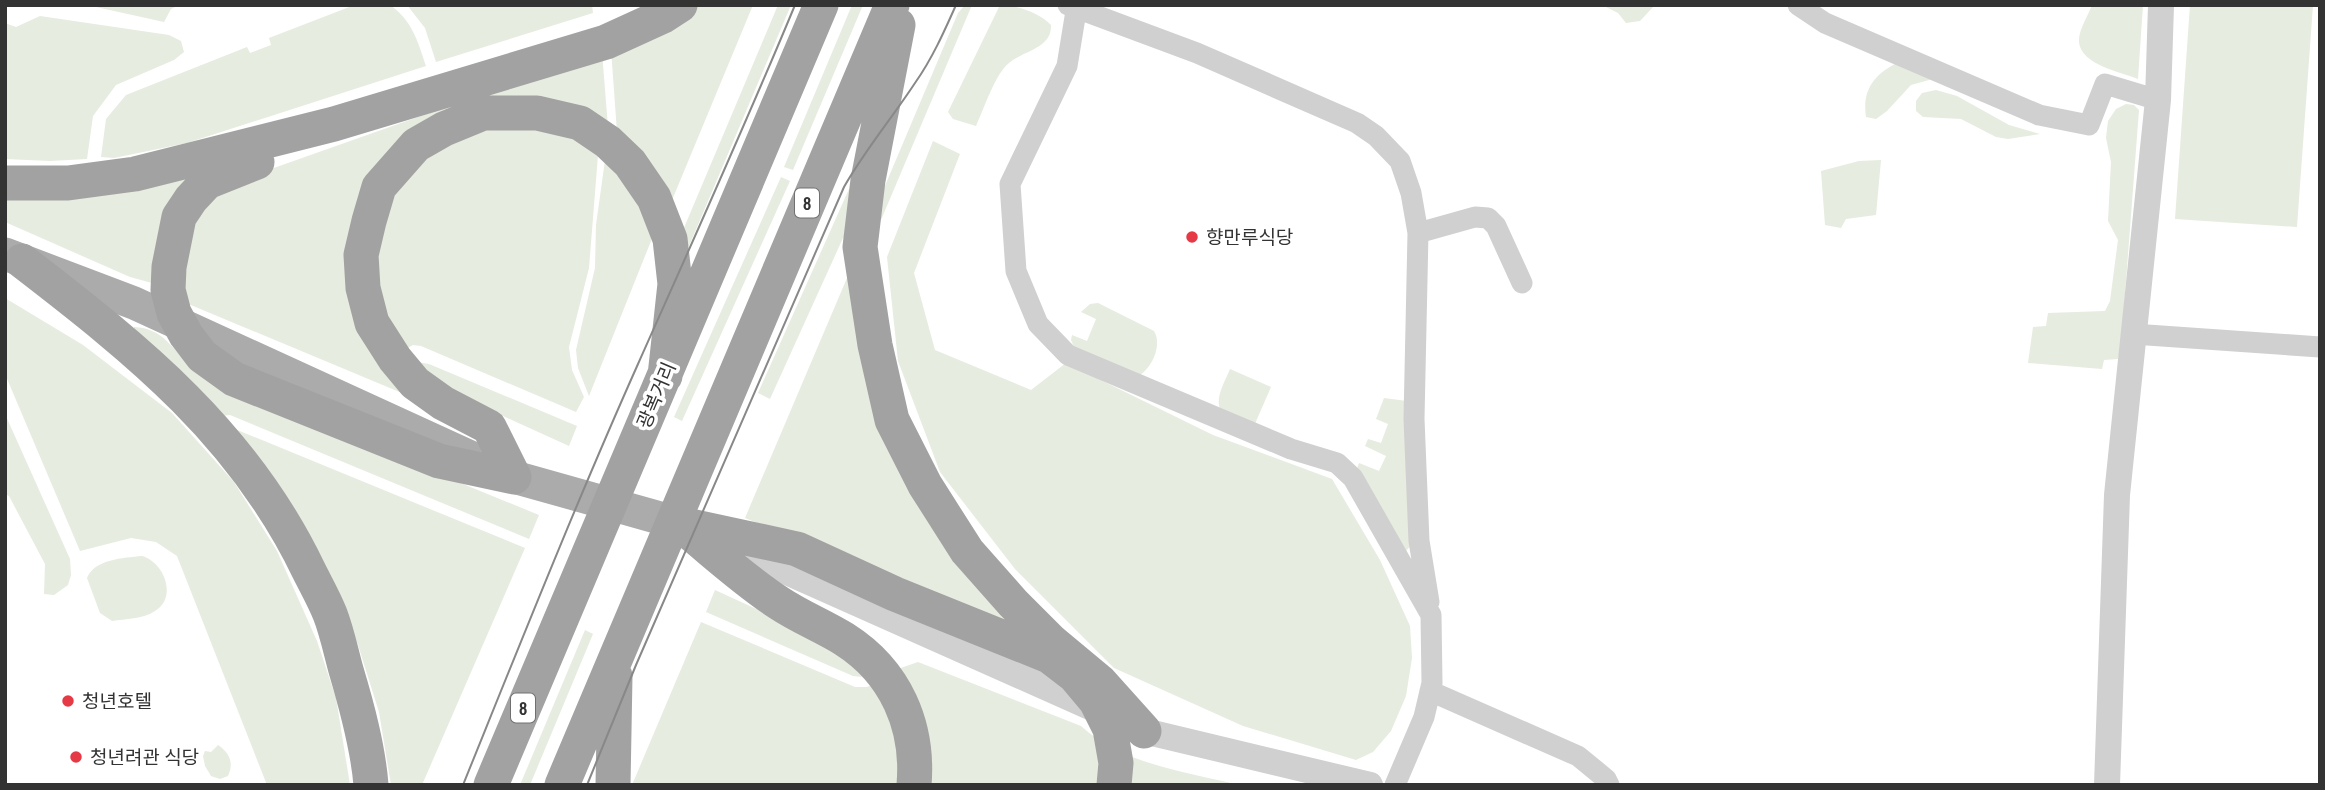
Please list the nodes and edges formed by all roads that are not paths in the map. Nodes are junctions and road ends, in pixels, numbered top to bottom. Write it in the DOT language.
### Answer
graph roads {
  1 [pos="680,5"];
  2 [pos="821,5"];
  3 [pos="891,5"];
  4 [pos="902,5"];
  5 [pos="1798,5"];
  6 [pos="2161,5"];
  7 [pos="1074,6"];
  8 [pos="2158,100"];
  9 [pos="334,124"];
  10 [pos="5,183"];
  11 [pos="1418,233"];
  12 [pos="14,258"];
  13 [pos="1522,283"];
  14 [pos="2133,334"];
  15 [pos="2320,347"];
  16 [pos="665,376"];
  17 [pos="513,477"];
  18 [pos="681,524"];
  19 [pos="1431,615"];
  20 [pos="616,657"];
  21 [pos="1430,691"];
  22 [pos="1144,730"];
  23 [pos="371,785"];
  24 [pos="491,785"];
  25 [pos="562,785"];
  26 [pos="613,785"];
  27 [pos="914,785"];
  28 [pos="1114,785"];
  29 [pos="1370,785"];
  30 [pos="1395,785"];
  31 [pos="1609,785"];
  32 [pos="2107,785"];
  1 -- 9 [label="highway"];
  2 -- 16 [label="highway, 광복거리 / 8"];
  3 -- 20 [label="highway, 8"];
  4 -- 22 [label="highway"];
  5 -- 8 [label="street"];
  6 -- 8 [label="street"];
  7 -- 11 [label="street"];
  7 -- 19 [label="street"];
  8 -- 14 [label="street"];
  9 -- 10 [label="highway"];
  9 -- 17 [label="highway"];
  11 -- 13 [label="street"];
  11 -- 19 [label="street"];
  12 -- 17 [label="main road"];
  12 -- 23 [label="highway"];
  14 -- 15 [label="street"];
  14 -- 32 [label="street"];
  16 -- 17 [label="highway"];
  16 -- 24 [label="highway, 광복거리 / 8"];
  17 -- 18 [label="main road"];
  18 -- 22 [label="street"];
  18 -- 27 [label="highway"];
  18 -- 28 [label="highway"];
  19 -- 21 [label="street"];
  20 -- 25 [label="highway, 8"];
  20 -- 26 [label="highway"];
  21 -- 30 [label="street"];
  21 -- 31 [label="street"];
  22 -- 29 [label="street"];
}
